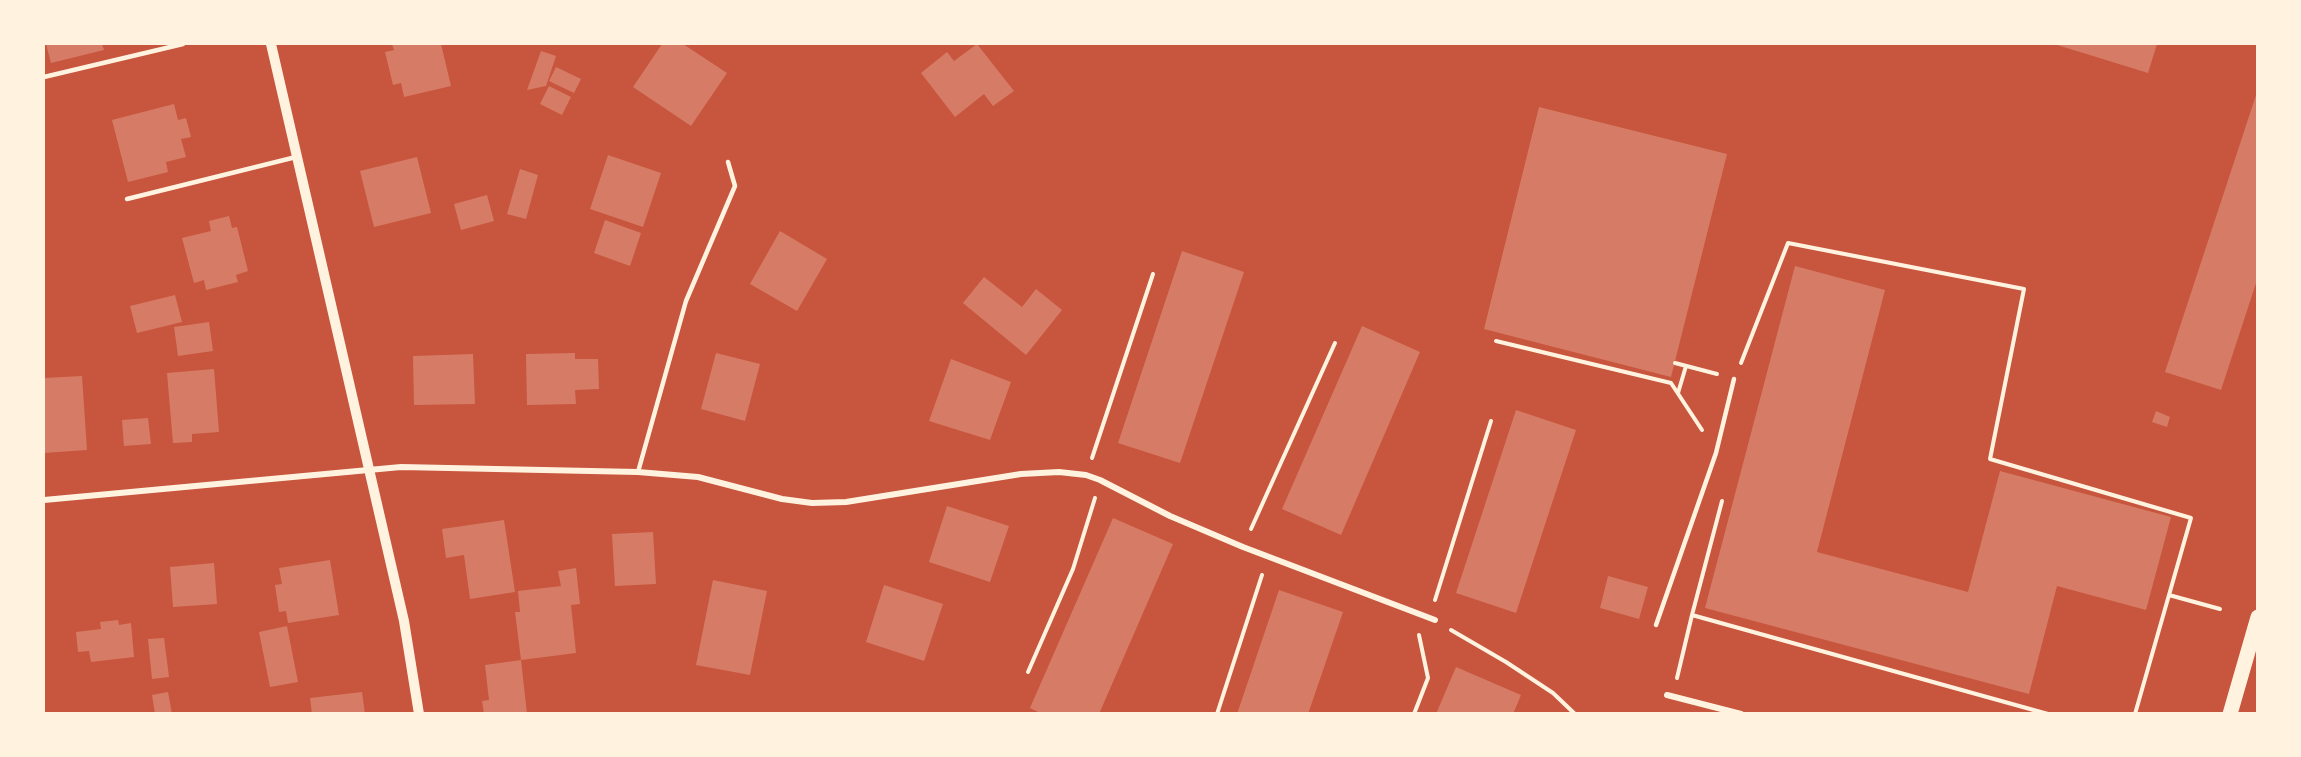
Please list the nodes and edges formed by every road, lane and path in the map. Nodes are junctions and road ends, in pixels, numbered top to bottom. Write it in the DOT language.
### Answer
graph roads {
  1 [pos="183,44"];
  2 [pos="271,44"];
  3 [pos="44,77"];
  4 [pos="299,156"];
  5 [pos="728,162"];
  6 [pos="127,199"];
  7 [pos="1153,274"];
  8 [pos="1496,341"];
  9 [pos="1335,343"];
  10 [pos="1674,363"];
  11 [pos="1686,366"];
  12 [pos="1734,379"];
  13 [pos="1678,393"];
  14 [pos="1491,422"];
  15 [pos="1716,453"];
  16 [pos="370,470"];
  17 [pos="638,472"];
  18 [pos="1086,475"];
  19 [pos="1100,480"];
  20 [pos="1724,496"];
  21 [pos="44,500"];
  22 [pos="1243,547"];
  23 [pos="1268,557"];
  24 [pos="2169,595"];
  25 [pos="2220,609"];
  26 [pos="1413,611"];
  27 [pos="1692,615"];
  28 [pos="2258,617"];
  29 [pos="1432,619"];
  30 [pos="1656,625"];
  31 [pos="1028,672"];
  32 [pos="1670,695"];
  33 [pos="419,714"];
  34 [pos="1217,714"];
  35 [pos="1414,714"];
  36 [pos="1575,714"];
  37 [pos="1741,714"];
  38 [pos="2048,714"];
  39 [pos="2135,714"];
  40 [pos="2230,714"];
  1 -- 3 [label="lane"];
  2 -- 4 [label="street"];
  4 -- 6 [label="lane"];
  4 -- 16 [label="street"];
  5 -- 17 [label="lane"];
  7 -- 18 [label="path"];
  8 -- 13 [label="path"];
  9 -- 22 [label="path"];
  10 -- 11 [label="path"];
  11 -- 12 [label="path"];
  11 -- 13 [label="path"];
  12 -- 15 [label="lane"];
  12 -- 24 [label="path"];
  13 -- 15 [label="path"];
  14 -- 29 [label="path"];
  15 -- 30 [label="lane"];
  16 -- 17 [label="street"];
  16 -- 21 [label="street"];
  16 -- 33 [label="street"];
  17 -- 18 [label="street"];
  18 -- 19 [label="street"];
  19 -- 22 [label="street"];
  19 -- 31 [label="path"];
  20 -- 27 [label="path"];
  22 -- 23 [label="street"];
  23 -- 26 [label="street"];
  23 -- 34 [label="path"];
  24 -- 25 [label="path"];
  24 -- 39 [label="path"];
  26 -- 29 [label="street"];
  26 -- 35 [label="path"];
  27 -- 32 [label="path"];
  27 -- 38 [label="path"];
  28 -- 40 [label="main road"];
  29 -- 36 [label="path"];
  32 -- 37 [label="street"];
}
